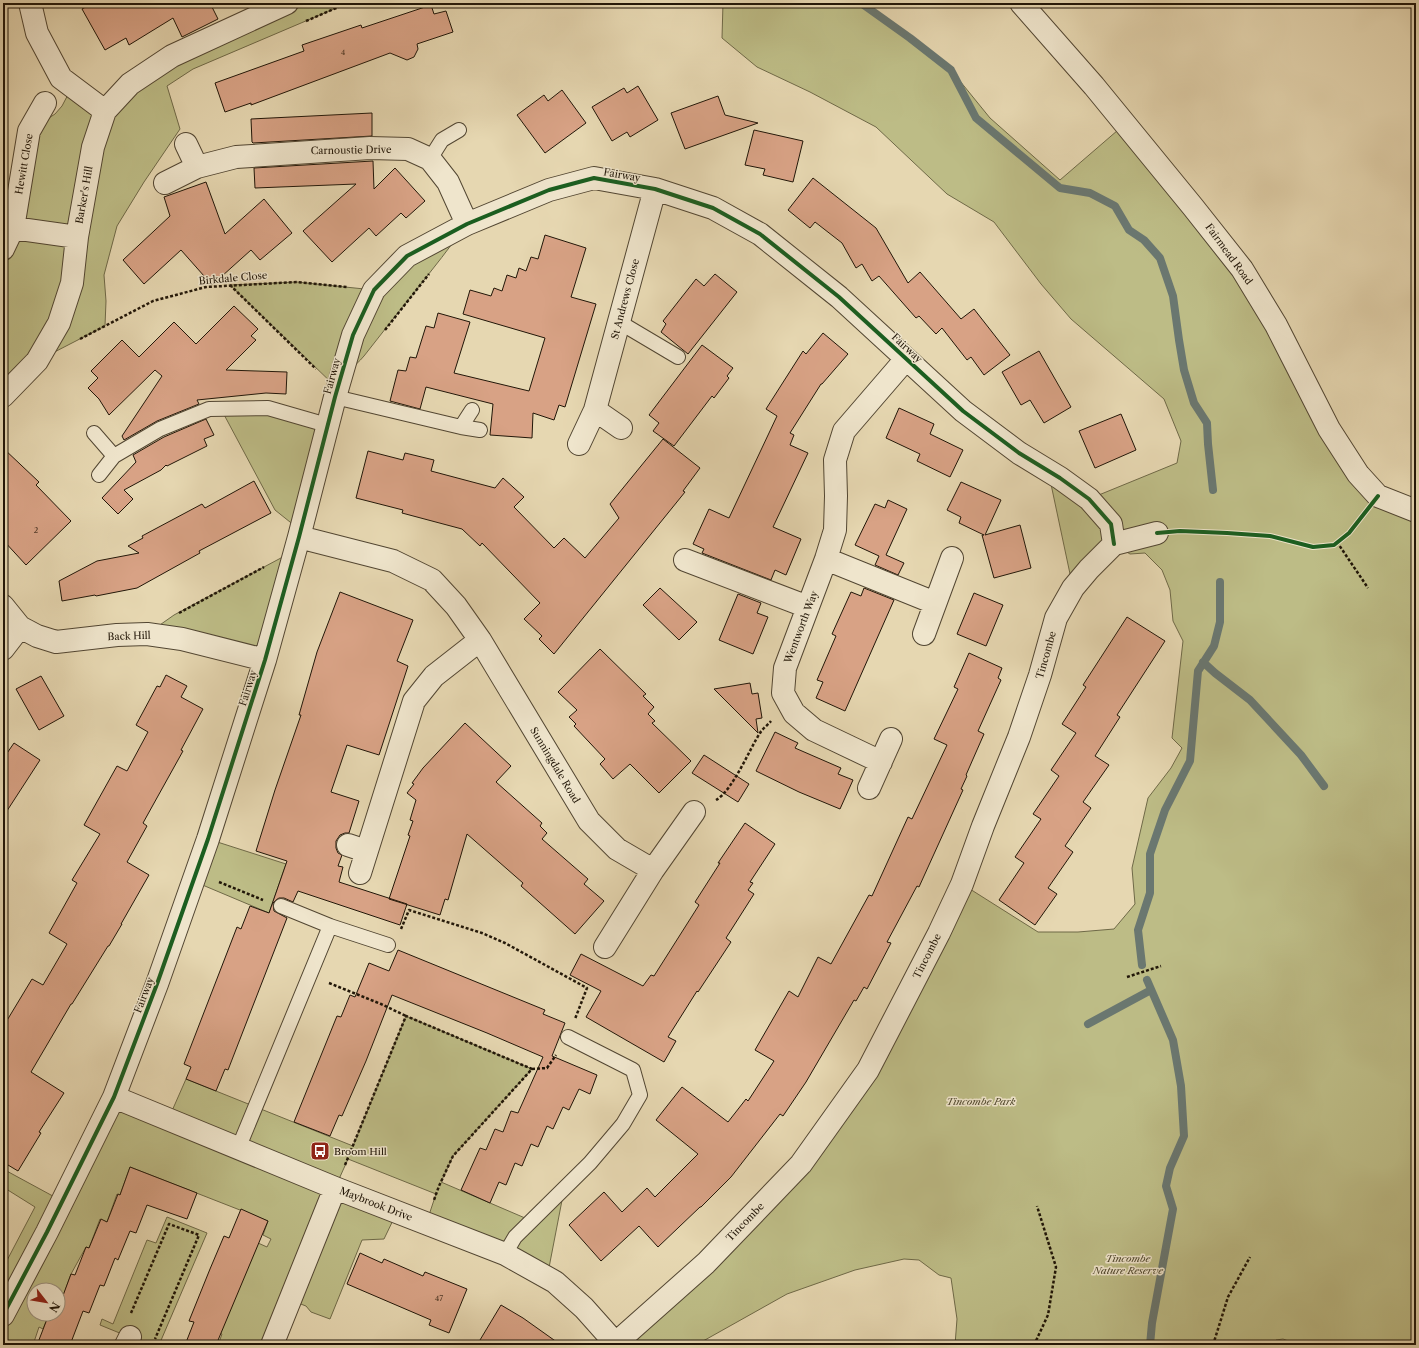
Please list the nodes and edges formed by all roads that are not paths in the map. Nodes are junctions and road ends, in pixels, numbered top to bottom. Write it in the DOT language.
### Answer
graph roads {
  1 [pos="30,3"];
  2 [pos="287,3"];
  3 [pos="1022,3"];
  4 [pos="45,103"];
  5 [pos="105,112"];
  6 [pos="459,130"];
  7 [pos="186,144"];
  8 [pos="430,159"];
  9 [pos="197,167"];
  10 [pos="165,183"];
  11 [pos="655,189"];
  12 [pos="467,224"];
  13 [pos="13,228"];
  14 [pos="77,237"];
  15 [pos="3,249"];
  16 [pos="619,322"];
  17 [pos="678,357"];
  18 [pos="906,358"];
  19 [pos="336,392"];
  20 [pos="3,396"];
  21 [pos="472,410"];
  22 [pos="595,410"];
  23 [pos="327,425"];
  24 [pos="461,427"];
  25 [pos="621,428"];
  26 [pos="480,430"];
  27 [pos="94,433"];
  28 [pos="579,444"];
  29 [pos="114,456"];
  30 [pos="99,475"];
  31 [pos="1416,511"];
  32 [pos="1157,533"];
  33 [pos="296,544"];
  34 [pos="1114,544"];
  35 [pos="952,558"];
  36 [pos="826,559"];
  37 [pos="685,560"];
  38 [pos="935,603"];
  39 [pos="3,606"];
  40 [pos="808,607"];
  41 [pos="20,627"];
  42 [pos="924,634"];
  43 [pos="480,640"];
  44 [pos="3,649"];
  45 [pos="265,660"];
  46 [pos="891,739"];
  47 [pos="881,762"];
  48 [pos="869,788"];
  49 [pos="694,812"];
  50 [pos="653,870"];
  51 [pos="360,873"];
  52 [pos="281,906"];
  53 [pos="330,926"];
  54 [pos="388,946"];
  55 [pos="605,948"];
  56 [pos="568,1037"];
  57 [pos="114,1097"];
  58 [pos="238,1149"];
  59 [pos="335,1188"];
  60 [pos="505,1254"];
  61 [pos="3,1315"];
  62 [pos="616,1344"];
  63 [pos="272,1345"];
  1 -- 5 [label="street"];
  2 -- 5 [label="street"];
  3 -- 31 [label="street, Fairmead Road"];
  4 -- 13 [label="street, Hewitt Close"];
  5 -- 14 [label="street, Barker's Hill"];
  6 -- 8 [label="lane"];
  7 -- 9 [label="street"];
  8 -- 9 [label="street, Carnoustie Drive"];
  8 -- 12 [label="street, Carnoustie Drive"];
  9 -- 10 [label="street, Carnoustie Drive"];
  11 -- 12 [label="street, Fairway"];
  11 -- 16 [label="street, St Andrews Close"];
  11 -- 18 [label="street, Fairway"];
  12 -- 19 [label="street, Fairway"];
  13 -- 14 [label="street"];
  13 -- 15 [label="street, Hewitt Close"];
  14 -- 20 [label="street, Barker's Hill"];
  16 -- 17 [label="lane"];
  16 -- 22 [label="street, St Andrews Close"];
  18 -- 34 [label="street, Fairway"];
  18 -- 36 [label="street, Wentworth Way"];
  19 -- 23 [label="street, Fairway"];
  19 -- 24 [label="lane"];
  21 -- 24 [label="lane"];
  22 -- 25 [label="street"];
  22 -- 28 [label="street, St Andrews Close"];
  23 -- 29 [label="lane"];
  23 -- 33 [label="street, Fairway"];
  24 -- 26 [label="lane"];
  27 -- 29 [label="lane"];
  29 -- 30 [label="lane"];
  32 -- 34 [label="street"];
  33 -- 43 [label="street, Sunningdale Road"];
  33 -- 45 [label="street, Fairway"];
  34 -- 62 [label="street, Tincombe"];
  35 -- 38 [label="street"];
  36 -- 38 [label="street"];
  36 -- 40 [label="street, Wentworth Way"];
  37 -- 40 [label="street"];
  38 -- 42 [label="street"];
  39 -- 41 [label="street, Back Hill"];
  40 -- 47 [label="street, Wentworth Way"];
  41 -- 44 [label="street"];
  41 -- 45 [label="street, Back Hill"];
  43 -- 50 [label="street, Sunningdale Road"];
  43 -- 51 [label="street"];
  45 -- 57 [label="street, Fairway"];
  46 -- 47 [label="street"];
  47 -- 48 [label="street"];
  49 -- 50 [label="street"];
  50 -- 55 [label="street"];
  52 -- 53 [label="lane"];
  53 -- 54 [label="lane"];
  53 -- 58 [label="lane"];
  56 -- 60 [label="lane"];
  57 -- 58 [label="street, Maybrook Drive"];
  57 -- 61 [label="street, Fairway"];
  58 -- 59 [label="street, Maybrook Drive"];
  59 -- 60 [label="street, Maybrook Drive"];
  59 -- 63 [label="street"];
  60 -- 62 [label="street, Maybrook Drive"];
}
